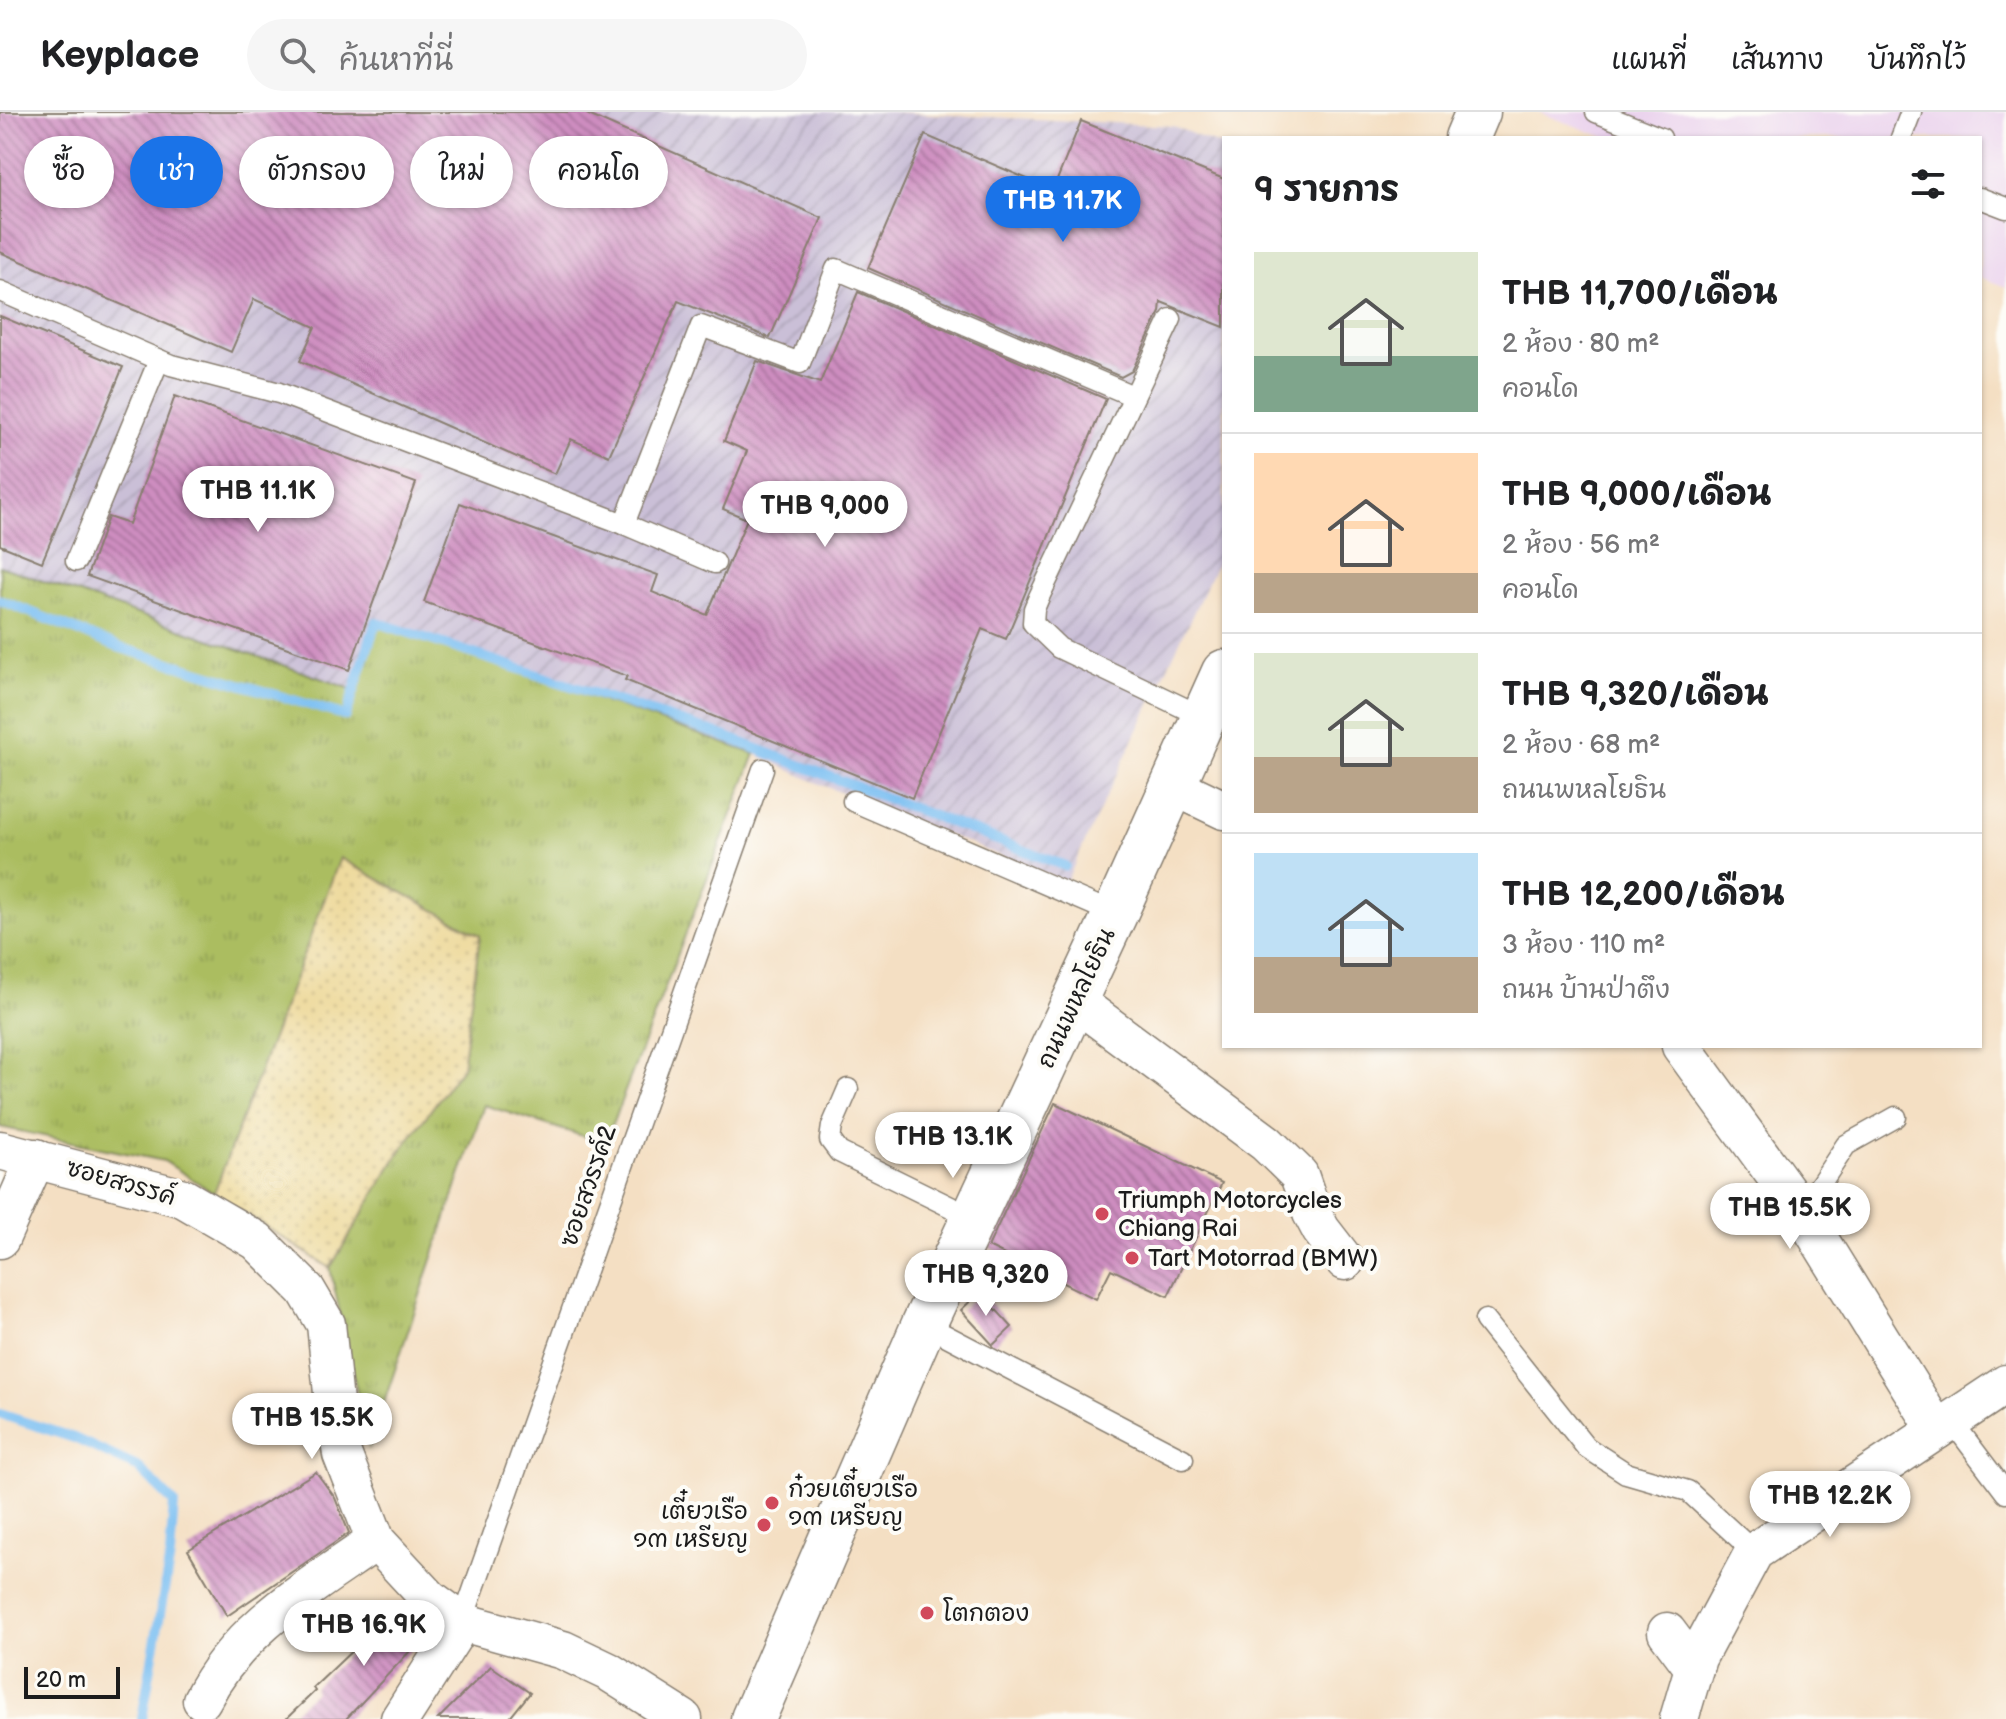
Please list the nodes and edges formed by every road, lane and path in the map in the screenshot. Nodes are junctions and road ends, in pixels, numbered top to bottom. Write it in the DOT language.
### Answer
graph roads {
  1 [pos="1478,112"];
  2 [pos="1596,112"];
  3 [pos="1911,112"];
  4 [pos="1468,136"];
  5 [pos="1656,136"];
  6 [pos="1902,136"];
  7 [pos="1982,199"];
  8 [pos="2006,208"];
  9 [pos="0,291"];
  10 [pos="1171,319"];
  11 [pos="159,360"];
  12 [pos="1133,396"];
  13 [pos="624,524"];
  14 [pos="76,561"];
  15 [pos="715,563"];
  16 [pos="1222,682"];
  17 [pos="1214,722"];
  18 [pos="763,769"];
  19 [pos="1172,785"];
  20 [pos="853,801"];
  21 [pos="1222,809"];
  22 [pos="1115,914"];
  23 [pos="1075,1001"];
  24 [pos="1682,1048"];
  25 [pos="848,1089"];
  26 [pos="1896,1117"];
  27 [pos="0,1150"];
  28 [pos="36,1158"];
  29 [pos="1802,1212"];
  30 [pos="973,1218"];
  31 [pos="0,1239"];
  32 [pos="1345,1261"];
  33 [pos="1485,1320"];
  34 [pos="924,1324"];
  35 [pos="2006,1384"];
  36 [pos="1944,1425"];
  37 [pos="1183,1459"];
  38 [pos="2006,1493"];
  39 [pos="376,1541"];
  40 [pos="1754,1552"];
  41 [pos="462,1622"];
  42 [pos="1667,1632"];
  43 [pos="1694,1668"];
  44 [pos="202,1700"];
  45 [pos="400,1719"];
  46 [pos="683,1719"];
  47 [pos="753,1719"];
  48 [pos="1679,1719"];
  1 -- 4 [label="main road"];
  2 -- 5 [label="lane"];
  3 -- 6 [label="lane"];
  7 -- 8 [label="lane"];
  9 -- 11 [label="lane"];
  10 -- 12 [label="lane"];
  11 -- 13 [label="lane"];
  11 -- 14 [label="lane"];
  12 -- 13 [label="lane"];
  12 -- 17 [label="lane"];
  13 -- 15 [label="lane"];
  16 -- 17 [label="main road, ถนนพหลโยธิน"];
  17 -- 19 [label="main road, ถนนพหลโยธิน"];
  18 -- 41 [label="lane, ซอยสวรรค์2"];
  19 -- 21 [label="street"];
  19 -- 22 [label="main road, ถนนพหลโยธิน"];
  20 -- 22 [label="lane"];
  22 -- 23 [label="main road, ถนนพหลโยธิน"];
  23 -- 30 [label="main road, ถนนพหลโยธิน"];
  23 -- 32 [label="street"];
  24 -- 29 [label="street"];
  25 -- 30 [label="lane"];
  26 -- 29 [label="lane"];
  27 -- 28 [label="street, ซอยสวรรค์"];
  28 -- 31 [label="street"];
  28 -- 39 [label="street, ซอยสวรรค์"];
  29 -- 36 [label="street"];
  30 -- 34 [label="main road, ถนนพหลโยธิน"];
  33 -- 40 [label="lane"];
  34 -- 37 [label="lane"];
  34 -- 47 [label="main road, ถนนพหลโยธิน"];
  35 -- 36 [label="street"];
  36 -- 38 [label="lane"];
  36 -- 40 [label="street"];
  39 -- 41 [label="street, ซอยสวรรค์"];
  39 -- 44 [label="street"];
  40 -- 43 [label="street"];
  41 -- 45 [label="street"];
  41 -- 46 [label="street, ซอยสวรรค์"];
  42 -- 43 [label="street"];
  43 -- 48 [label="street"];
}
